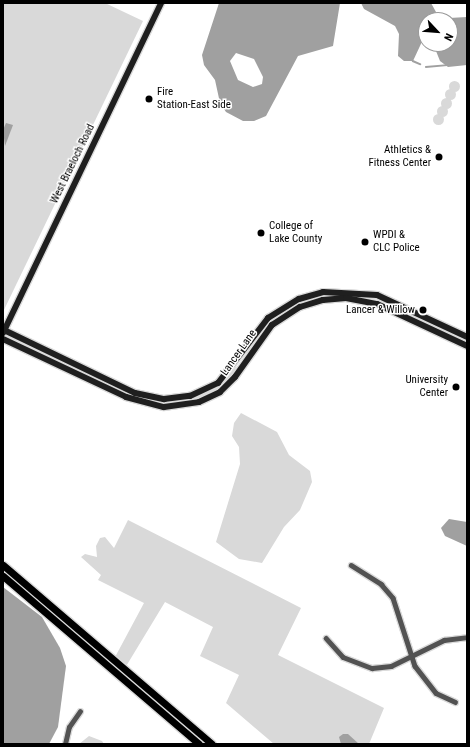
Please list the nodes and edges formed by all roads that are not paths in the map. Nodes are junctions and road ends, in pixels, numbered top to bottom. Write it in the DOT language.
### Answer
graph roads {
  1 [pos="161,3"];
  2 [pos="4,332"];
  3 [pos="467,337"];
  4 [pos="3,339"];
  5 [pos="467,346"];
  6 [pos="3,565"];
  7 [pos="352,566"];
  8 [pos="3,576"];
  9 [pos="467,637"];
  10 [pos="326,638"];
  11 [pos="411,657"];
  12 [pos="455,702"];
  13 [pos="80,711"];
  14 [pos="204,741"];
  15 [pos="65,744"];
  16 [pos="199,744"];
  17 [pos="212,744"];
  1 -- 2 [label="street, West Braeloch Road"];
  2 -- 3 [label="street, Lancer Lane"];
  4 -- 5 [label="street, Lancer Lane"];
  6 -- 14 [label="main road"];
  7 -- 11 [label="street"];
  8 -- 16 [label="main road"];
  9 -- 11 [label="street"];
  10 -- 11 [label="street"];
  11 -- 12 [label="street"];
  13 -- 15 [label="street"];
  14 -- 17 [label="main road"];
}
